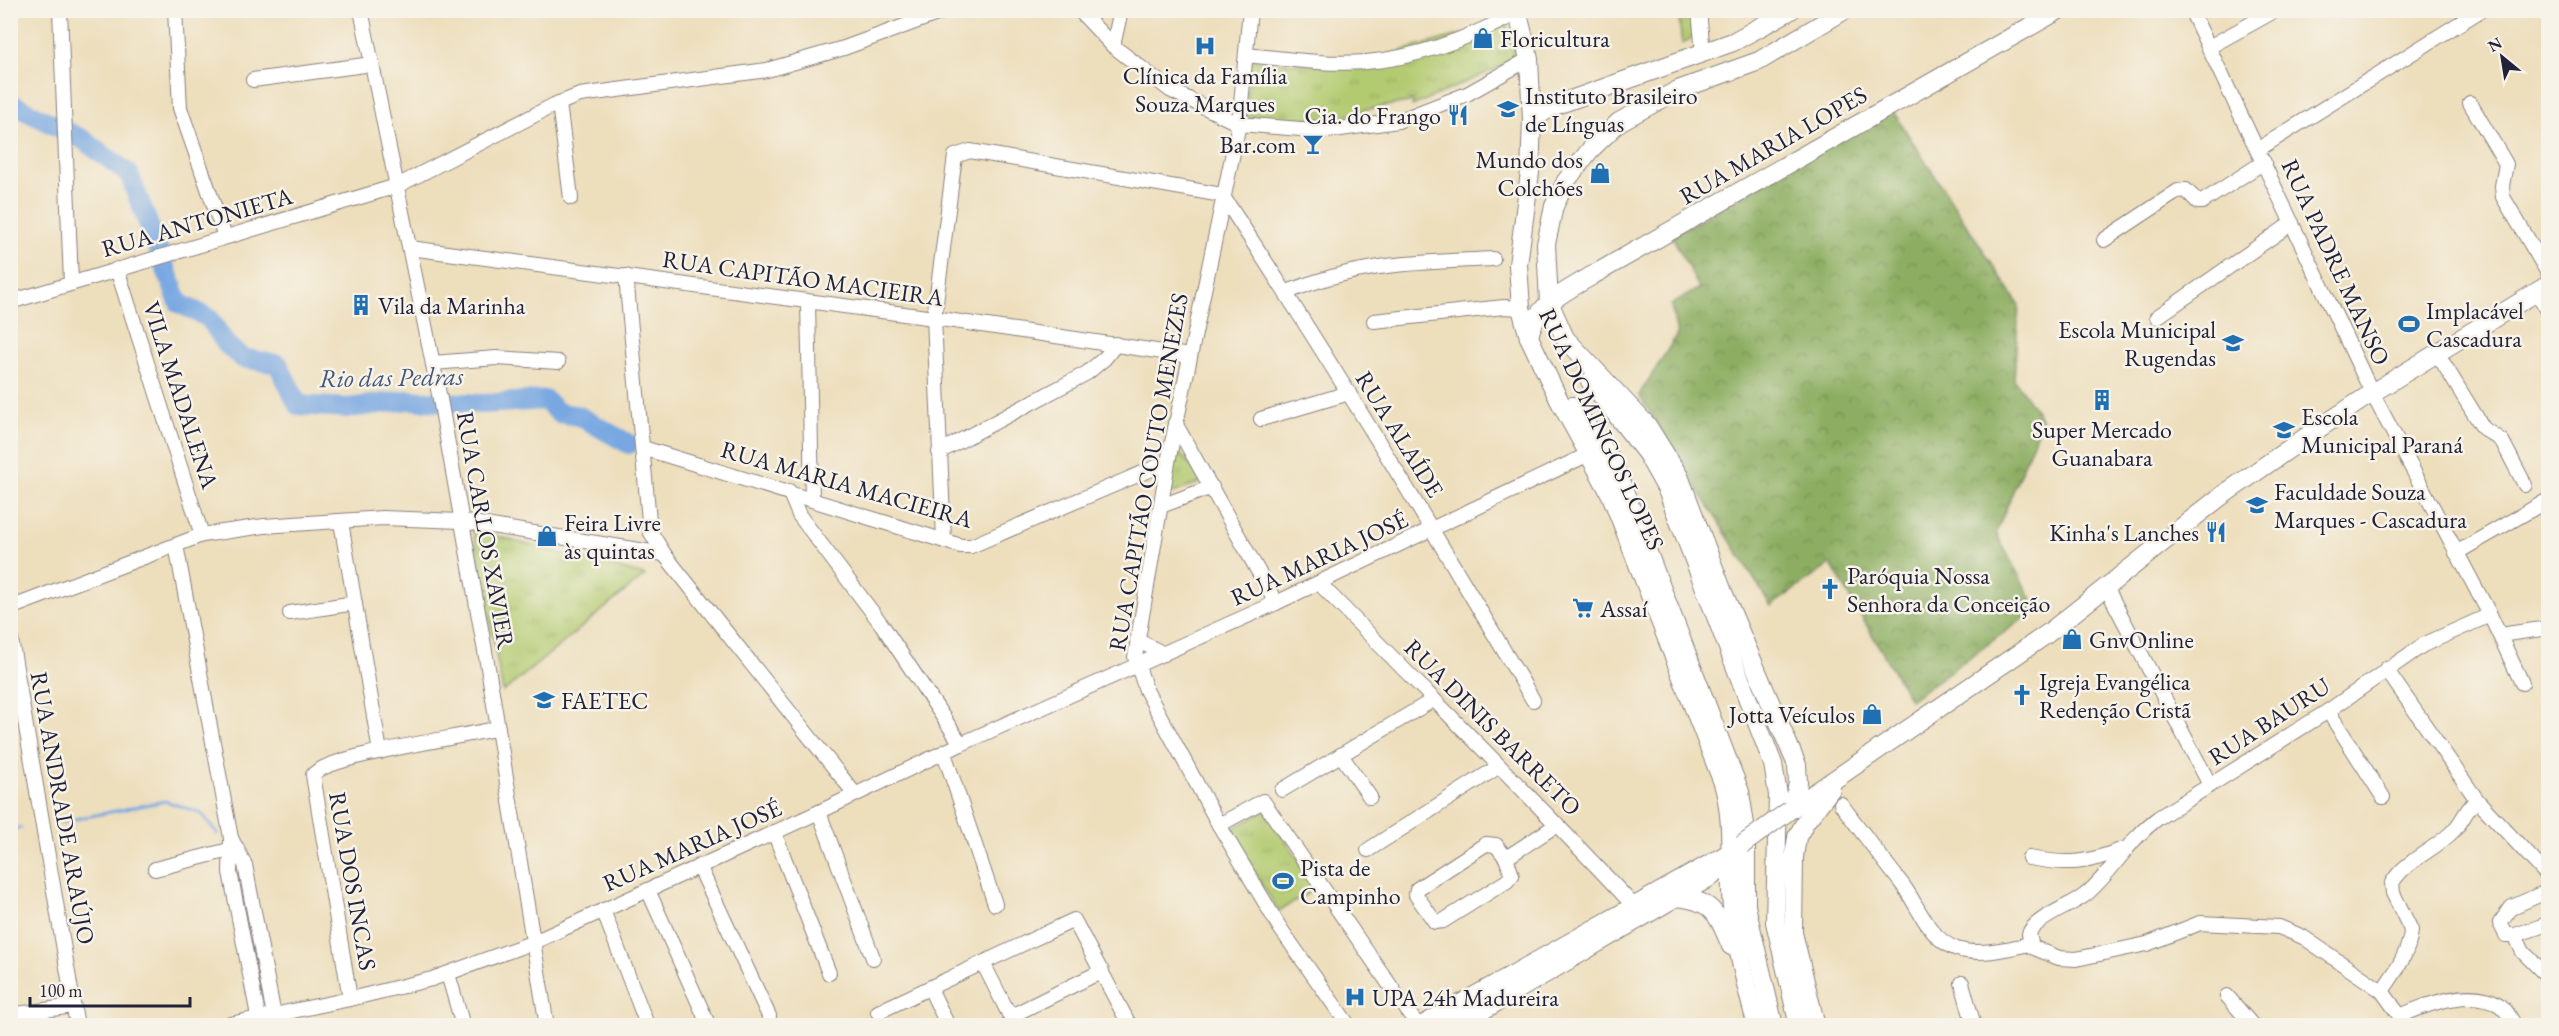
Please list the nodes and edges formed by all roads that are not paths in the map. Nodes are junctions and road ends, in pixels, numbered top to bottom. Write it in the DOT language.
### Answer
graph roads {
  1 [pos="60,10"];
  2 [pos="174,10"];
  3 [pos="362,10"];
  4 [pos="948,10"];
  5 [pos="1078,10"];
  6 [pos="1121,10"];
  7 [pos="1250,10"];
  8 [pos="1699,10"];
  9 [pos="1791,10"];
  10 [pos="1845,10"];
  11 [pos="2059,10"];
  12 [pos="2191,10"];
  13 [pos="2276,10"];
  14 [pos="2481,10"];
  15 [pos="1519,12"];
  16 [pos="1113,45"];
  17 [pos="2209,47"];
  18 [pos="1703,53"];
  19 [pos="1246,55"];
  20 [pos="1529,60"];
  21 [pos="372,64"];
  22 [pos="253,80"];
  23 [pos="559,103"];
  24 [pos="2470,103"];
  25 [pos="1532,120"];
  26 [pos="1239,124"];
  27 [pos="2261,156"];
  28 [pos="397,186"];
  29 [pos="1222,195"];
  30 [pos="571,198"];
  31 [pos="2292,223"];
  32 [pos="225,237"];
  33 [pos="2104,240"];
  34 [pos="410,248"];
  35 [pos="1493,259"];
  36 [pos="117,269"];
  37 [pos="2548,273"];
  38 [pos="626,276"];
  39 [pos="72,282"];
  40 [pos="2543,289"];
  41 [pos="1287,292"];
  42 [pos="10,302"];
  43 [pos="808,302"];
  44 [pos="1549,302"];
  45 [pos="1521,308"];
  46 [pos="2548,313"];
  47 [pos="2157,317"];
  48 [pos="934,318"];
  49 [pos="1374,321"];
  50 [pos="1529,337"];
  51 [pos="1565,338"];
  52 [pos="1116,344"];
  53 [pos="2437,353"];
  54 [pos="1190,356"];
  55 [pos="558,362"];
  56 [pos="433,363"];
  57 [pos="1554,388"];
  58 [pos="1348,393"];
  59 [pos="2372,393"];
  60 [pos="1261,419"];
  61 [pos="1175,423"];
  62 [pos="643,448"];
  63 [pos="939,452"];
  64 [pos="1589,454"];
  65 [pos="1167,462"];
  66 [pos="2525,485"];
  67 [pos="1212,487"];
  68 [pos="789,491"];
  69 [pos="812,498"];
  70 [pos="2548,500"];
  71 [pos="1161,506"];
  72 [pos="460,521"];
  73 [pos="341,522"];
  74 [pos="1433,530"];
  75 [pos="202,535"];
  76 [pos="944,540"];
  77 [pos="176,545"];
  78 [pos="2456,553"];
  79 [pos="664,554"];
  80 [pos="1319,583"];
  81 [pos="2107,589"];
  82 [pos="355,603"];
  83 [pos="1276,603"];
  84 [pos="10,608"];
  85 [pos="291,613"];
  86 [pos="2490,615"];
  87 [pos="2548,628"];
  88 [pos="10,633"];
  89 [pos="2500,635"];
  90 [pos="1137,640"];
  91 [pos="1164,654"];
  92 [pos="1137,667"];
  93 [pos="2386,669"];
  94 [pos="2522,683"];
  95 [pos="1433,700"];
  96 [pos="1533,700"];
  97 [pos="2328,711"];
  98 [pos="498,728"];
  99 [pos="961,744"];
  100 [pos="380,752"];
  101 [pos="944,753"];
  102 [pos="1341,754"];
  103 [pos="1498,767"];
  104 [pos="1847,771"];
  105 [pos="2210,785"];
  106 [pos="1282,790"];
  107 [pos="855,794"];
  108 [pos="1370,797"];
  109 [pos="2383,797"];
  110 [pos="2477,800"];
  111 [pos="1841,804"];
  112 [pos="1791,808"];
  113 [pos="819,812"];
  114 [pos="1558,824"];
  115 [pos="1219,825"];
  116 [pos="774,832"];
  117 [pos="232,846"];
  118 [pos="1736,849"];
  119 [pos="2124,849"];
  120 [pos="1368,850"];
  121 [pos="1506,858"];
  122 [pos="2029,858"];
  123 [pos="699,866"];
  124 [pos="154,868"];
  125 [pos="2548,876"];
  126 [pos="648,890"];
  127 [pos="2548,891"];
  128 [pos="1675,897"];
  129 [pos="995,904"];
  130 [pos="1633,905"];
  131 [pos="603,910"];
  132 [pos="2548,924"];
  133 [pos="2515,935"];
  134 [pos="534,942"];
  135 [pos="2030,944"];
  136 [pos="873,958"];
  137 [pos="983,963"];
  138 [pos="1101,971"];
  139 [pos="829,973"];
  140 [pos="448,974"];
  141 [pos="1743,976"];
  142 [pos="2548,977"];
  143 [pos="1962,984"];
  144 [pos="930,988"];
  145 [pos="2382,991"];
  146 [pos="2228,996"];
  147 [pos="350,999"];
  148 [pos="73,1005"];
  149 [pos="878,1012"];
  150 [pos="10,1015"];
  151 [pos="769,1016"];
  152 [pos="275,1021"];
  153 [pos="1013,1021"];
  154 [pos="2399,1021"];
  155 [pos="259,1022"];
  156 [pos="646,1022"];
  157 [pos="1126,1024"];
  158 [pos="77,1026"];
  159 [pos="221,1026"];
  160 [pos="463,1026"];
  161 [pos="547,1026"];
  162 [pos="709,1026"];
  163 [pos="948,1026"];
  164 [pos="1349,1026"];
  165 [pos="1419,1026"];
  166 [pos="1456,1026"];
  167 [pos="1756,1026"];
  168 [pos="1774,1026"];
  169 [pos="1799,1026"];
  170 [pos="1816,1026"];
  171 [pos="1974,1026"];
  172 [pos="2253,1026"];
  173 [pos="2515,1026"];
  1 -- 39 [label="street"];
  2 -- 32 [label="street"];
  3 -- 21 [label="street, RUA CARLOS XAVIER"];
  4 -- 23 [label="street, RUA ANTONIETA"];
  5 -- 16 [label="street"];
  6 -- 16 [label="street"];
  7 -- 19 [label="street, RUA CAPITÃO COUTO MENEZES"];
  8 -- 18 [label="street"];
  9 -- 18 [label="main road"];
  10 -- 44 [label="main road, RUA DOMINGOS LOPES"];
  11 -- 44 [label="main road, RUA MARIA LOPES"];
  12 -- 17 [label="street, RUA PADRE MANSO"];
  13 -- 17 [label="street"];
  14 -- 27 [label="street, RUA PADRE MANSO"];
  15 -- 19 [label="street"];
  15 -- 20 [label="main road, RUA DOMINGOS LOPES"];
  16 -- 26 [label="street"];
  17 -- 27 [label="street, RUA PADRE MANSO"];
  18 -- 25 [label="main road"];
  19 -- 26 [label="street, RUA CAPITÃO COUTO MENEZES"];
  20 -- 25 [label="main road, RUA DOMINGOS LOPES"];
  20 -- 26 [label="street"];
  21 -- 22 [label="street"];
  21 -- 28 [label="street, RUA CARLOS XAVIER"];
  23 -- 28 [label="street, RUA ANTONIETA"];
  23 -- 30 [label="street"];
  24 -- 37 [label="street"];
  25 -- 45 [label="main road, RUA DOMINGOS LOPES"];
  26 -- 29 [label="street, RUA CAPITÃO COUTO MENEZES"];
  27 -- 31 [label="street, RUA PADRE MANSO"];
  27 -- 33 [label="street"];
  28 -- 32 [label="street, RUA ANTONIETA"];
  28 -- 34 [label="street, RUA CARLOS XAVIER"];
  29 -- 41 [label="street, RUA ALAÍDE"];
  29 -- 48 [label="street"];
  29 -- 54 [label="street, RUA CAPITÃO COUTO MENEZES"];
  31 -- 47 [label="street"];
  31 -- 59 [label="street, RUA PADRE MANSO"];
  32 -- 36 [label="street, RUA ANTONIETA"];
  34 -- 38 [label="street, RUA CAPITÃO MACIEIRA"];
  34 -- 56 [label="street, RUA CARLOS XAVIER"];
  35 -- 41 [label="street"];
  36 -- 39 [label="street, RUA ANTONIETA"];
  36 -- 75 [label="street, VILA MADALENA"];
  38 -- 43 [label="street, RUA CAPITÃO MACIEIRA"];
  38 -- 62 [label="street"];
  39 -- 42 [label="street, RUA ANTONIETA"];
  40 -- 46 [label="street"];
  40 -- 53 [label="main road"];
  41 -- 58 [label="street, RUA ALAÍDE"];
  43 -- 48 [label="street, RUA CAPITÃO MACIEIRA"];
  43 -- 69 [label="street"];
  44 -- 50 [label="main road, RUA MARIA LOPES"];
  44 -- 51 [label="main road, RUA DOMINGOS LOPES"];
  45 -- 49 [label="street"];
  45 -- 50 [label="main road, RUA DOMINGOS LOPES"];
  48 -- 52 [label="street, RUA CAPITÃO MACIEIRA"];
  48 -- 63 [label="street"];
  50 -- 57 [label="main road, RUA DOMINGOS LOPES"];
  51 -- 112 [label="main road, RUA DOMINGOS LOPES"];
  51 -- 169 [label="main road"];
  52 -- 54 [label="street, RUA CAPITÃO MACIEIRA"];
  52 -- 63 [label="street"];
  53 -- 59 [label="main road"];
  53 -- 66 [label="street"];
  54 -- 61 [label="street, RUA CAPITÃO COUTO MENEZES"];
  55 -- 56 [label="street"];
  56 -- 72 [label="street, RUA CARLOS XAVIER"];
  57 -- 64 [label="main road, RUA DOMINGOS LOPES"];
  57 -- 168 [label="main road"];
  58 -- 60 [label="street"];
  58 -- 74 [label="street, RUA ALAÍDE"];
  59 -- 78 [label="street, RUA PADRE MANSO"];
  59 -- 81 [label="main road"];
  61 -- 65 [label="street, RUA CAPITÃO COUTO MENEZES"];
  61 -- 67 [label="street"];
  62 -- 68 [label="street, RUA MARIA MACIEIRA"];
  62 -- 79 [label="street"];
  63 -- 76 [label="street"];
  64 -- 74 [label="street, RUA MARIA JOSÉ"];
  64 -- 118 [label="main road, RUA DOMINGOS LOPES"];
  65 -- 71 [label="street, RUA CAPITÃO COUTO MENEZES"];
  65 -- 76 [label="street, RUA MARIA MACIEIRA"];
  67 -- 71 [label="street"];
  67 -- 83 [label="street"];
  68 -- 69 [label="street, RUA MARIA MACIEIRA"];
  68 -- 99 [label="street"];
  69 -- 76 [label="street, RUA MARIA MACIEIRA"];
  70 -- 78 [label="street"];
  71 -- 90 [label="street, RUA CAPITÃO COUTO MENEZES"];
  72 -- 73 [label="street"];
  72 -- 79 [label="street"];
  72 -- 98 [label="street, RUA CARLOS XAVIER"];
  73 -- 75 [label="street"];
  73 -- 82 [label="street"];
  74 -- 80 [label="street, RUA MARIA JOSÉ"];
  74 -- 96 [label="street, RUA ALAÍDE"];
  75 -- 77 [label="street"];
  77 -- 84 [label="street"];
  77 -- 117 [label="street"];
  78 -- 86 [label="street, RUA PADRE MANSO"];
  79 -- 107 [label="street"];
  80 -- 83 [label="street, RUA MARIA JOSÉ"];
  80 -- 95 [label="street, RUA DINIS BARRETO"];
  81 -- 104 [label="main road"];
  81 -- 105 [label="street, RUA BAURU"];
  82 -- 85 [label="street"];
  82 -- 100 [label="street"];
  83 -- 91 [label="street, RUA MARIA JOSÉ"];
  86 -- 89 [label="street, RUA PADRE MANSO"];
  86 -- 93 [label="street, RUA BAURU"];
  87 -- 89 [label="street"];
  88 -- 148 [label="street, RUA ANDRADE ARAÚJO"];
  89 -- 94 [label="street, RUA PADRE MANSO"];
  90 -- 91 [label="street"];
  90 -- 92 [label="street, RUA CAPITÃO COUTO MENEZES"];
  91 -- 92 [label="street, RUA MARIA JOSÉ"];
  92 -- 99 [label="street, RUA MARIA JOSÉ"];
  92 -- 115 [label="street, RUA CAPITÃO COUTO MENEZES"];
  93 -- 97 [label="street, RUA BAURU"];
  93 -- 110 [label="street"];
  95 -- 102 [label="street"];
  95 -- 103 [label="street, RUA DINIS BARRETO"];
  97 -- 105 [label="street, RUA BAURU"];
  97 -- 109 [label="street"];
  98 -- 100 [label="street"];
  98 -- 134 [label="street, RUA CARLOS XAVIER"];
  99 -- 101 [label="street, RUA MARIA JOSÉ"];
  100 -- 147 [label="street, RUA DOS INCAS"];
  101 -- 107 [label="street, RUA MARIA JOSÉ"];
  101 -- 129 [label="street"];
  102 -- 106 [label="street"];
  102 -- 108 [label="street"];
  103 -- 114 [label="street, RUA DINIS BARRETO"];
  103 -- 120 [label="street"];
  104 -- 112 [label="main road"];
  104 -- 170 [label="main road"];
  105 -- 119 [label="street"];
  107 -- 113 [label="street, RUA MARIA JOSÉ"];
  110 -- 125 [label="street"];
  110 -- 145 [label="street"];
  111 -- 135 [label="street"];
  112 -- 118 [label="main road, bridge"];
  113 -- 116 [label="street, RUA MARIA JOSÉ"];
  113 -- 136 [label="street"];
  114 -- 121 [label="street"];
  114 -- 130 [label="street, RUA DINIS BARRETO"];
  115 -- 164 [label="street, RUA CAPITÃO COUTO MENEZES"];
  115 -- 165 [label="street"];
  116 -- 123 [label="street, RUA MARIA JOSÉ"];
  116 -- 139 [label="street"];
  117 -- 124 [label="street"];
  117 -- 152 [label="street"];
  117 -- 155 [label="street"];
  118 -- 128 [label="main road"];
  118 -- 130 [label="main road"];
  118 -- 141 [label="main road, RUA DOMINGOS LOPES"];
  119 -- 122 [label="street"];
  119 -- 135 [label="street"];
  121 -- 121 [label="street"];
  123 -- 126 [label="street, RUA MARIA JOSÉ"];
  123 -- 151 [label="street"];
  126 -- 131 [label="street, RUA MARIA JOSÉ"];
  126 -- 162 [label="street"];
  127 -- 133 [label="street"];
  128 -- 141 [label="main road"];
  128 -- 166 [label="main road"];
  130 -- 165 [label="main road"];
  131 -- 134 [label="street, RUA MARIA JOSÉ"];
  131 -- 156 [label="street"];
  132 -- 133 [label="street"];
  133 -- 142 [label="street"];
  134 -- 140 [label="street, RUA MARIA JOSÉ"];
  134 -- 161 [label="street, RUA CARLOS XAVIER"];
  135 -- 145 [label="street"];
  137 -- 138 [label="street"];
  137 -- 144 [label="street"];
  137 -- 153 [label="street"];
  138 -- 153 [label="street"];
  138 -- 157 [label="street"];
  140 -- 147 [label="street, RUA MARIA JOSÉ"];
  140 -- 160 [label="street"];
  141 -- 167 [label="main road"];
  143 -- 171 [label="street"];
  144 -- 149 [label="street"];
  144 -- 163 [label="street"];
  145 -- 154 [label="street"];
  146 -- 172 [label="street"];
  147 -- 152 [label="street, RUA MARIA JOSÉ"];
  148 -- 150 [label="street"];
  148 -- 158 [label="street, RUA ANDRADE ARAÚJO"];
  152 -- 155 [label="street, RUA MARIA JOSÉ"];
  154 -- 173 [label="street"];
  155 -- 159 [label="street, RUA MARIA JOSÉ"];
}
